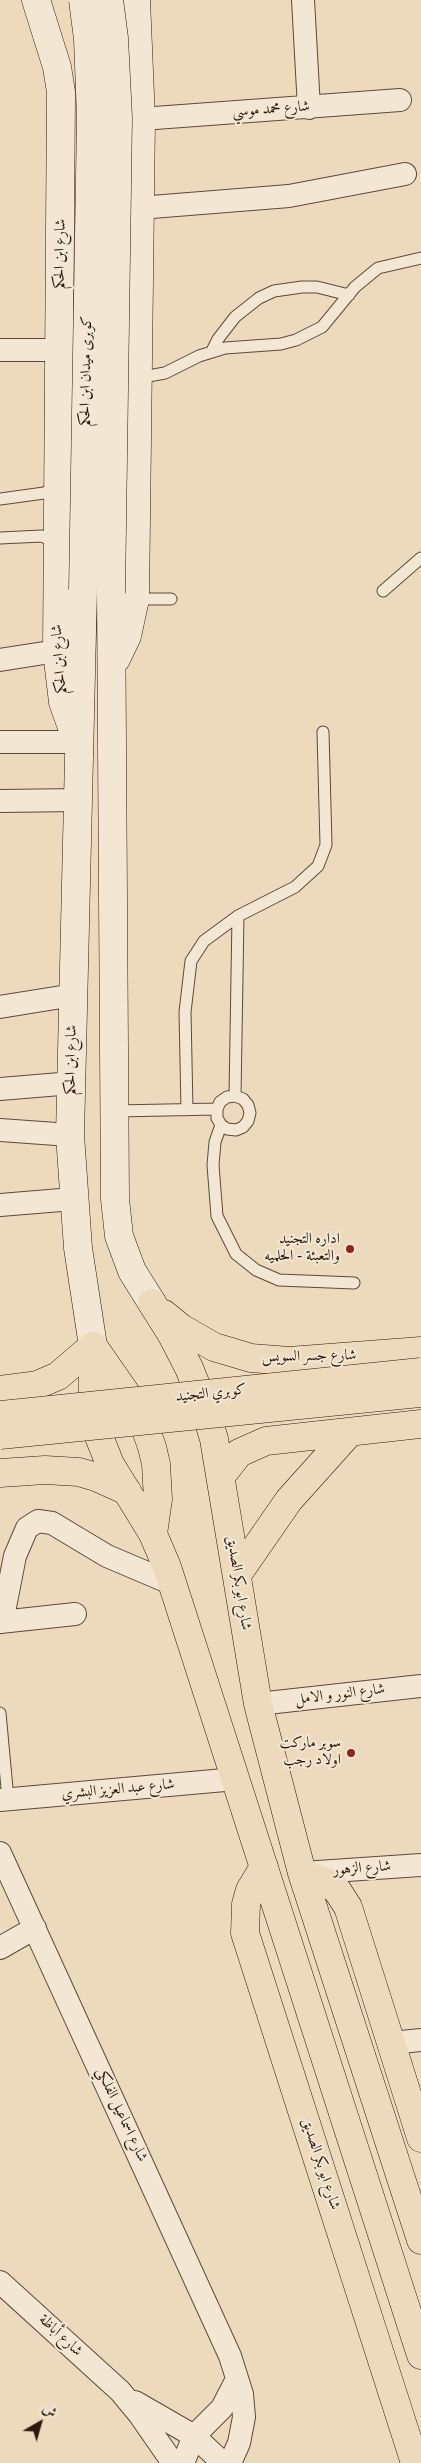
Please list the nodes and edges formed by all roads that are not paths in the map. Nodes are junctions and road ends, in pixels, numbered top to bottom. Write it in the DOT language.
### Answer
graph roads {
  1 [pos="36,0"];
  2 [pos="83,0"];
  3 [pos="109,0"];
  4 [pos="136,0"];
  5 [pos="303,0"];
  6 [pos="140,62"];
  7 [pos="57,67"];
  8 [pos="400,100"];
  9 [pos="309,108"];
  10 [pos="141,119"];
  11 [pos="406,174"];
  12 [pos="139,208"];
  13 [pos="421,258"];
  14 [pos="349,295"];
  15 [pos="0,350"];
  16 [pos="60,350"];
  17 [pos="212,351"];
  18 [pos="137,378"];
  19 [pos="58,485"];
  20 [pos="0,499"];
  21 [pos="0,538"];
  22 [pos="57,544"];
  23 [pos="421,558"];
  24 [pos="383,591"];
  25 [pos="123,596"];
  26 [pos="171,599"];
  27 [pos="56,651"];
  28 [pos="0,660"];
  29 [pos="323,732"];
  30 [pos="0,742"];
  31 [pos="80,742"];
  32 [pos="79,800"];
  33 [pos="0,801"];
  34 [pos="238,916"];
  35 [pos="74,996"];
  36 [pos="0,1007"];
  37 [pos="72,1083"];
  38 [pos="0,1089"];
  39 [pos="235,1096"];
  40 [pos="216,1109"];
  41 [pos="186,1110"];
  42 [pos="114,1111"];
  43 [pos="221,1125"];
  44 [pos="0,1130"];
  45 [pos="70,1136"];
  46 [pos="74,1200"];
  47 [pos="0,1205"];
  48 [pos="354,1283"];
  49 [pos="152,1303"];
  50 [pos="93,1346"];
  51 [pos="421,1351"];
  52 [pos="368,1356"];
  53 [pos="421,1372"];
  54 [pos="0,1390"];
  55 [pos="421,1393"];
  56 [pos="0,1415"];
  57 [pos="421,1424"];
  58 [pos="378,1429"];
  59 [pos="350,1432"];
  60 [pos="0,1435"];
  61 [pos="0,1474"];
  62 [pos="221,1476"];
  63 [pos="127,1491"];
  64 [pos="153,1534"];
  65 [pos="237,1575"];
  66 [pos="173,1584"];
  67 [pos="76,1614"];
  68 [pos="1,1622"];
  69 [pos="421,1686"];
  70 [pos="258,1704"];
  71 [pos="0,1713"];
  72 [pos="236,1779"];
  73 [pos="4,1800"];
  74 [pos="0,1853"];
  75 [pos="421,1865"];
  76 [pos="264,1866"];
  77 [pos="302,1873"];
  78 [pos="35,1928"];
  79 [pos="0,1948"];
  80 [pos="421,2040"];
  81 [pos="392,2043"];
  82 [pos="421,2138"];
  83 [pos="421,2240"];
  84 [pos="0,2282"];
  85 [pos="421,2355"];
  86 [pos="237,2379"];
  87 [pos="120,2391"];
  88 [pos="194,2436"];
  89 [pos="173,2463"];
  90 [pos="183,2463"];
  91 [pos="223,2463"];
  92 [pos="230,2463"];
  93 [pos="416,2463"];
  1 -- 7 [label="main road, شارع ابن الحكم"];
  2 -- 31 [label="main road, كوبرى ميدان ابن الحكم, bridge"];
  3 -- 25 [label="main road, كوبرى ميدان ابن الحكم, bridge"];
  4 -- 6 [label="main road"];
  5 -- 9 [label="street"];
  6 -- 7 [label="main road"];
  6 -- 10 [label="main road"];
  7 -- 16 [label="main road, شارع ابن الحكم"];
  8 -- 9 [label="street, شارع محمد موسي"];
  9 -- 10 [label="street, شارع محمد موسي"];
  10 -- 12 [label="main road"];
  11 -- 12 [label="street"];
  12 -- 18 [label="main road"];
  13 -- 14 [label="lane"];
  14 -- 17 [label="lane"];
  14 -- 17 [label="lane"];
  15 -- 16 [label="street"];
  16 -- 19 [label="main road, شارع ابن الحكم"];
  17 -- 18 [label="lane"];
  18 -- 25 [label="main road"];
  19 -- 20 [label="lane"];
  19 -- 22 [label="main road, شارع ابن الحكم"];
  21 -- 22 [label="lane"];
  22 -- 27 [label="main road, شارع ابن الحكم"];
  23 -- 24 [label="lane"];
  25 -- 26 [label="lane"];
  25 -- 42 [label="main road, كوبرى ميدان ابن الحكم"];
  27 -- 28 [label="street"];
  27 -- 31 [label="main road, شارع ابن الحكم"];
  29 -- 34 [label="lane"];
  30 -- 31 [label="street"];
  31 -- 32 [label="main road, شارع ابن الحكم"];
  32 -- 33 [label="street"];
  32 -- 35 [label="main road, شارع ابن الحكم"];
  34 -- 39 [label="lane"];
  34 -- 41 [label="lane"];
  35 -- 36 [label="street"];
  35 -- 37 [label="main road, شارع ابن الحكم"];
  37 -- 38 [label="street"];
  37 -- 45 [label="main road, شارع ابن الحكم"];
  39 -- 40 [label="lane"];
  39 -- 43 [label="lane"];
  40 -- 41 [label="lane"];
  40 -- 43 [label="lane"];
  41 -- 42 [label="lane"];
  42 -- 49 [label="main road"];
  43 -- 48 [label="lane"];
  44 -- 45 [label="street"];
  45 -- 46 [label="main road, شارع ابن الحكم"];
  46 -- 47 [label="street"];
  46 -- 50 [label="main road, شارع ابن الحكم"];
  49 -- 52 [label="main road, شارع جسر السويس"];
  49 -- 62 [label="main road, شارع ابو بكر الصديق"];
  50 -- 54 [label="main road"];
  50 -- 63 [label="main road"];
  50 -- 64 [label="main road"];
  51 -- 52 [label="main road, شارع جسر السويس"];
  52 -- 58 [label="main road"];
  53 -- 56 [label="main road, كوبري التجنيد, bridge"];
  55 -- 60 [label="main road, كوبري التجنيد, bridge"];
  57 -- 58 [label="main road"];
  58 -- 59 [label="main road"];
  59 -- 62 [label="main road"];
  59 -- 65 [label="main road"];
  61 -- 63 [label="main road"];
  62 -- 65 [label="main road, شارع ابو بكر الصديق"];
  63 -- 64 [label="main road"];
  64 -- 66 [label="main road"];
  65 -- 70 [label="main road, شارع ابو بكر الصديق"];
  66 -- 68 [label="street"];
  66 -- 72 [label="main road"];
  67 -- 68 [label="street"];
  69 -- 70 [label="street, شارع النور و الامل"];
  70 -- 77 [label="main road, شارع ابو بكر الصديق"];
  71 -- 73 [label="lane"];
  72 -- 73 [label="street, شارع عبد العزيز البشري"];
  72 -- 76 [label="main road"];
  74 -- 78 [label="street, شارع اسماعيل الفلكي"];
  75 -- 77 [label="street, شارع الزهور"];
  76 -- 85 [label="main road"];
  76 -- 93 [label="main road, شارع ابو بكر الصديق"];
  77 -- 81 [label="main road"];
  77 -- 83 [label="main road, شارع ابو بكر الصديق"];
  78 -- 79 [label="street"];
  78 -- 86 [label="street, شارع اسماعيل الفلكي"];
  80 -- 81 [label="street"];
  81 -- 82 [label="main road"];
  84 -- 87 [label="street, شارع أباظة"];
  86 -- 88 [label="street"];
  86 -- 92 [label="street, شارع اسماعيل الفلكي"];
  87 -- 88 [label="street, شارع أباظة"];
  87 -- 89 [label="street, شارع أباظة"];
  88 -- 90 [label="street"];
  88 -- 91 [label="street, شارع أباظة"];
}
